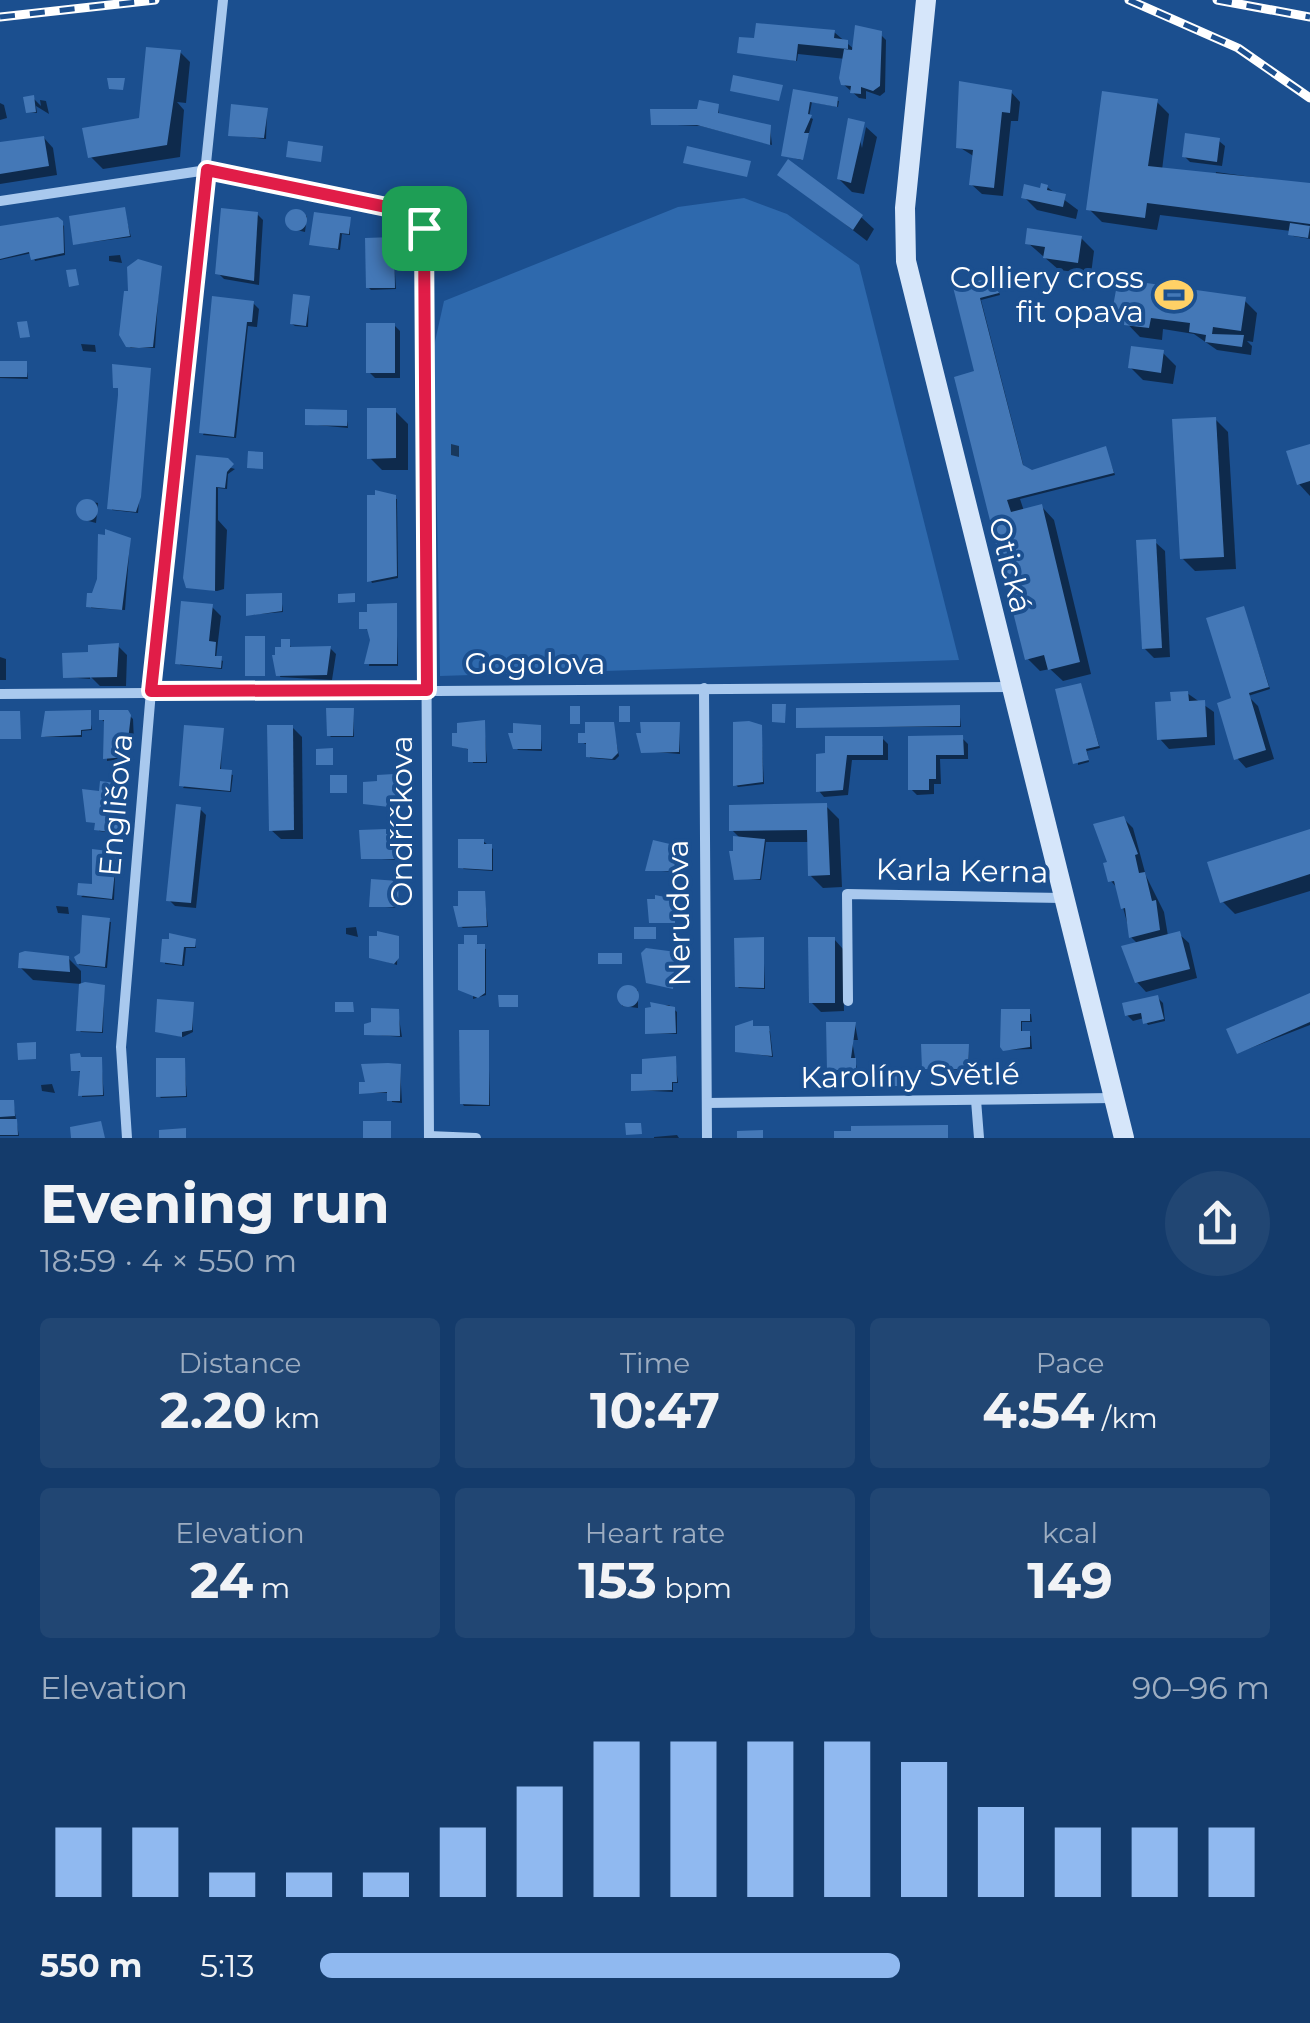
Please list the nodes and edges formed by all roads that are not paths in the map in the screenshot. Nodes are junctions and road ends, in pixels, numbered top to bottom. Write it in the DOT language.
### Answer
graph roads {
  1 [pos="223,0"];
  2 [pos="926,0"];
  3 [pos="207,170"];
  4 [pos="0,201"];
  5 [pos="1010,687"];
  6 [pos="704,688"];
  7 [pos="427,690"];
  8 [pos="151,691"];
  9 [pos="0,694"];
  10 [pos="1063,898"];
  11 [pos="848,1001"];
  12 [pos="1114,1098"];
  13 [pos="976,1100"];
  14 [pos="706,1103"];
  15 [pos="429,1137"];
  16 [pos="126,1138"];
  17 [pos="476,1138"];
  18 [pos="707,1138"];
  19 [pos="979,1138"];
  20 [pos="1124,1138"];
  1 -- 3 [label="street, Englišova"];
  2 -- 5 [label="street, Otická"];
  3 -- 4 [label="street"];
  3 -- 7 [label="street, Ondříčkova"];
  3 -- 8 [label="street, Englišova"];
  5 -- 6 [label="street, Gogolova"];
  5 -- 10 [label="street, Otická"];
  6 -- 7 [label="street, Gogolova"];
  6 -- 14 [label="street, Nerudova"];
  7 -- 8 [label="street, Gogolova"];
  7 -- 15 [label="street, Ondříčkova"];
  8 -- 9 [label="street, Gogolova"];
  8 -- 16 [label="street, Englišova"];
  10 -- 11 [label="street, Karla Kerna"];
  10 -- 12 [label="street, Otická"];
  12 -- 13 [label="street, Karolíny Světlé"];
  12 -- 20 [label="street, Otická"];
  13 -- 14 [label="street, Karolíny Světlé"];
  13 -- 19 [label="street"];
  14 -- 18 [label="street, Nerudova"];
  15 -- 17 [label="street"];
}
